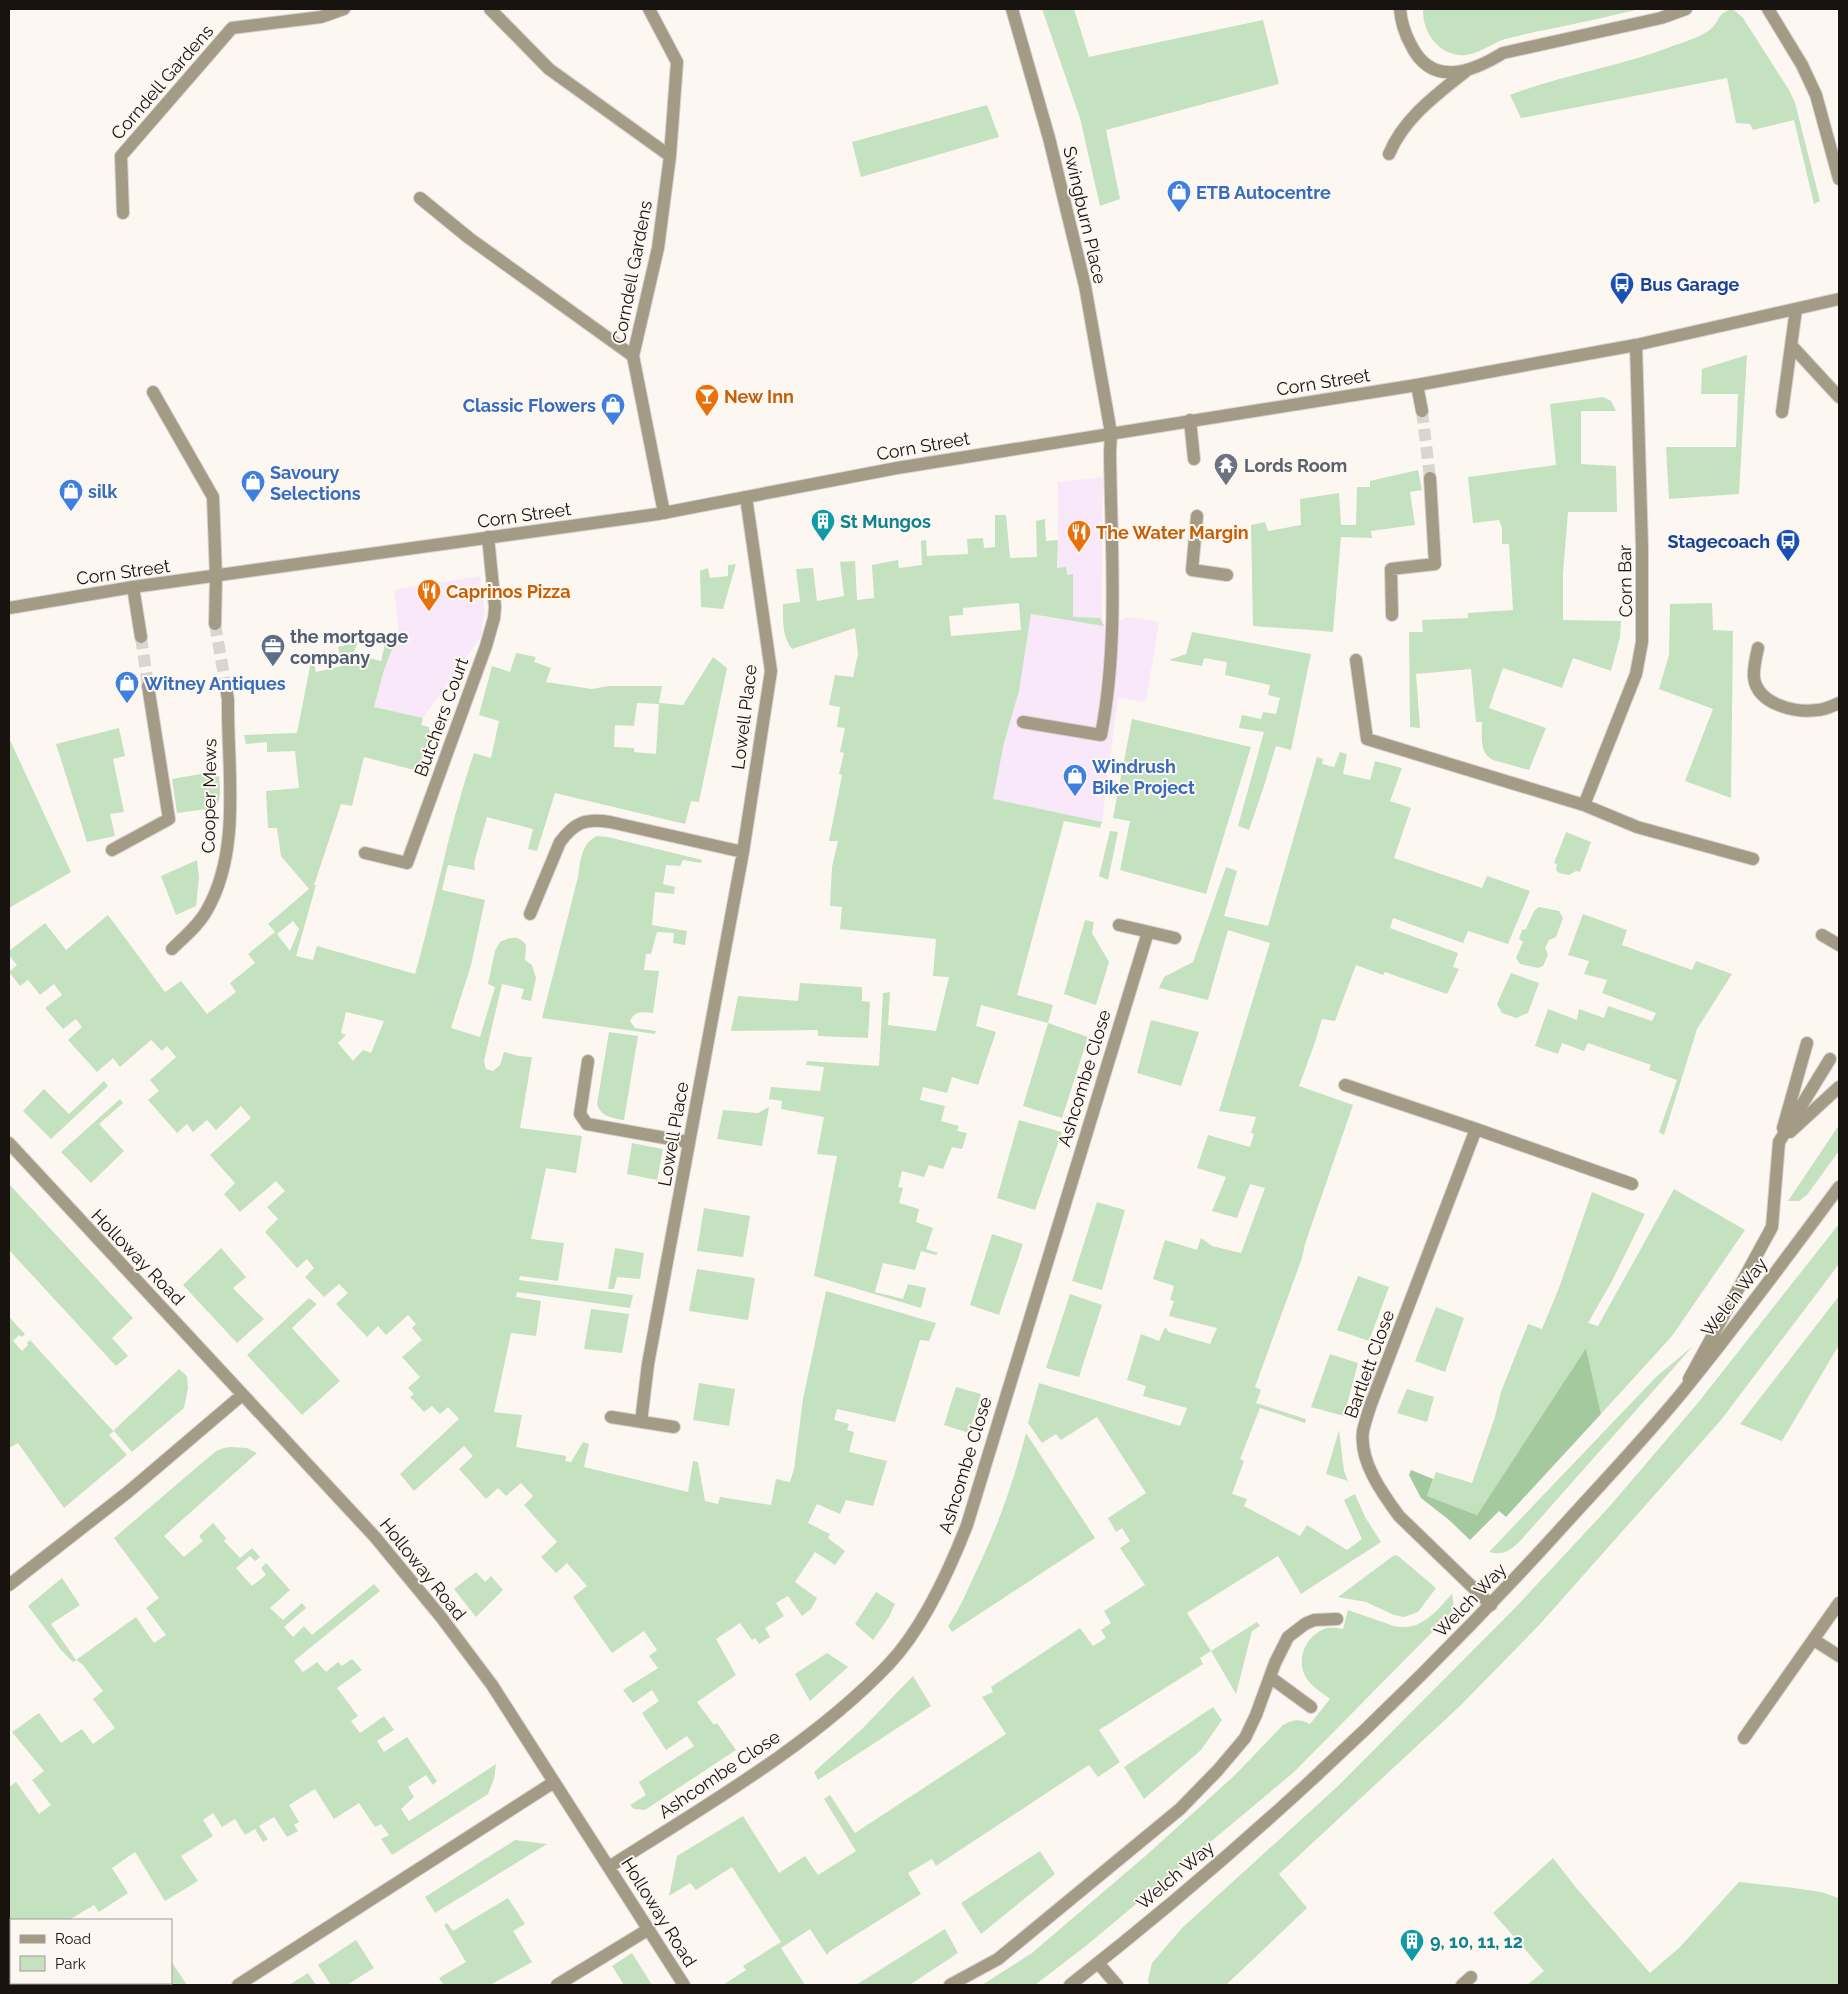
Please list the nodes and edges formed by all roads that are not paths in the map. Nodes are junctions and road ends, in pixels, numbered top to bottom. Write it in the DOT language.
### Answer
graph roads {
  1 [pos="344,9"];
  2 [pos="490,9"];
  3 [pos="649,9"];
  4 [pos="1012,9"];
  5 [pos="1400,9"];
  6 [pos="1686,9"];
  7 [pos="1768,9"];
  8 [pos="1466,71"];
  9 [pos="1389,154"];
  10 [pos="670,156"];
  11 [pos="1839,179"];
  12 [pos="420,198"];
  13 [pos="123,213"];
  14 [pos="1839,299"];
  15 [pos="1796,309"];
  16 [pos="1636,345"];
  17 [pos="1791,345"];
  18 [pos="633,356"];
  19 [pos="1417,385"];
  20 [pos="153,392"];
  21 [pos="1839,397"];
  22 [pos="1422,411"];
  23 [pos="1782,412"];
  24 [pos="1190,420"];
  25 [pos="1111,432"];
  26 [pos="1194,459"];
  27 [pos="1430,478"];
  28 [pos="746,497"];
  29 [pos="664,513"];
  30 [pos="1197,516"];
  31 [pos="488,538"];
  32 [pos="1227,575"];
  33 [pos="216,577"];
  34 [pos="133,587"];
  35 [pos="9,608"];
  36 [pos="1392,615"];
  37 [pos="215,624"];
  38 [pos="141,638"];
  39 [pos="1758,648"];
  40 [pos="1356,660"];
  41 [pos="148,686"];
  42 [pos="226,687"];
  43 [pos="1839,703"];
  44 [pos="1023,722"];
  45 [pos="1584,805"];
  46 [pos="112,850"];
  47 [pos="743,852"];
  48 [pos="365,853"];
  49 [pos="1753,859"];
  50 [pos="530,914"];
  51 [pos="1119,925"];
  52 [pos="1148,932"];
  53 [pos="1822,935"];
  54 [pos="1175,938"];
  55 [pos="1839,945"];
  56 [pos="172,949"];
  57 [pos="1807,1043"];
  58 [pos="1830,1059"];
  59 [pos="588,1061"];
  60 [pos="1345,1085"];
  61 [pos="1839,1087"];
  62 [pos="1476,1129"];
  63 [pos="688,1142"];
  64 [pos="1779,1142"];
  65 [pos="9,1143"];
  66 [pos="1632,1184"];
  67 [pos="1839,1187"];
  68 [pos="1680,1394"];
  69 [pos="242,1395"];
  70 [pos="611,1417"];
  71 [pos="641,1422"];
  72 [pos="674,1427"];
  73 [pos="9,1585"];
  74 [pos="1839,1602"];
  75 [pos="1491,1605"];
  76 [pos="1337,1619"];
  77 [pos="1814,1640"];
  78 [pos="1839,1656"];
  79 [pos="1270,1677"];
  80 [pos="1311,1706"];
  81 [pos="1744,1738"];
  82 [pos="554,1782"];
  83 [pos="609,1867"];
  84 [pos="649,1929"];
  85 [pos="1098,1963"];
  86 [pos="238,1985"];
  87 [pos="557,1985"];
  88 [pos="684,1985"];
  89 [pos="950,1985"];
  90 [pos="1070,1985"];
  91 [pos="1117,1985"];
  1 -- 13 [label="street, Corndell Gardens"];
  2 -- 10 [label="street"];
  3 -- 10 [label="street, Corndell Gardens"];
  4 -- 25 [label="street, Swingburn Place"];
  5 -- 8 [label="street"];
  6 -- 8 [label="street"];
  7 -- 11 [label="street"];
  8 -- 9 [label="street"];
  10 -- 18 [label="street, Corndell Gardens"];
  12 -- 18 [label="street"];
  14 -- 15 [label="street, Corn Street"];
  15 -- 16 [label="street, Corn Street"];
  15 -- 17 [label="street"];
  16 -- 19 [label="street, Corn Street"];
  16 -- 45 [label="street, Corn Bar"];
  17 -- 21 [label="street"];
  17 -- 23 [label="street"];
  18 -- 29 [label="street, Corndell Gardens"];
  19 -- 22 [label="street"];
  19 -- 24 [label="street, Corn Street"];
  20 -- 33 [label="street"];
  24 -- 25 [label="street, Corn Street"];
  24 -- 26 [label="street"];
  25 -- 28 [label="street, Corn Street"];
  25 -- 44 [label="street, Swingburn Place"];
  27 -- 36 [label="street"];
  28 -- 29 [label="street, Corn Street"];
  28 -- 47 [label="street, Lowell Place"];
  29 -- 31 [label="street, Corn Street"];
  30 -- 32 [label="street"];
  31 -- 33 [label="street, Corn Street"];
  31 -- 48 [label="street, Butchers Court"];
  33 -- 34 [label="street, Corn Street"];
  33 -- 37 [label="street"];
  34 -- 35 [label="street, Corn Street"];
  34 -- 38 [label="street"];
  39 -- 43 [label="street"];
  40 -- 45 [label="street"];
  41 -- 46 [label="street"];
  42 -- 56 [label="street, Cooper Mews"];
  45 -- 49 [label="street"];
  47 -- 50 [label="street"];
  47 -- 63 [label="street, Lowell Place"];
  51 -- 52 [label="street"];
  52 -- 54 [label="street"];
  52 -- 83 [label="street, Ashcombe Close"];
  53 -- 55 [label="street"];
  57 -- 64 [label="street"];
  58 -- 64 [label="street"];
  59 -- 63 [label="street"];
  60 -- 62 [label="street"];
  61 -- 64 [label="street"];
  62 -- 66 [label="street"];
  62 -- 75 [label="street, Bartlett Close"];
  63 -- 71 [label="street, Lowell Place"];
  64 -- 68 [label="street"];
  65 -- 69 [label="street, Holloway Road"];
  67 -- 68 [label="street, Welch Way"];
  68 -- 75 [label="street, Welch Way"];
  69 -- 73 [label="street"];
  69 -- 82 [label="street, Holloway Road"];
  70 -- 71 [label="street"];
  71 -- 72 [label="street"];
  74 -- 77 [label="street"];
  75 -- 85 [label="street, Welch Way"];
  76 -- 79 [label="street"];
  77 -- 78 [label="street"];
  77 -- 81 [label="street"];
  79 -- 80 [label="street"];
  79 -- 89 [label="street"];
  82 -- 83 [label="street, Holloway Road"];
  82 -- 86 [label="street"];
  83 -- 84 [label="street, Holloway Road"];
  84 -- 87 [label="street"];
  84 -- 88 [label="street, Holloway Road"];
  85 -- 90 [label="street, Welch Way"];
  85 -- 91 [label="street"];
}
